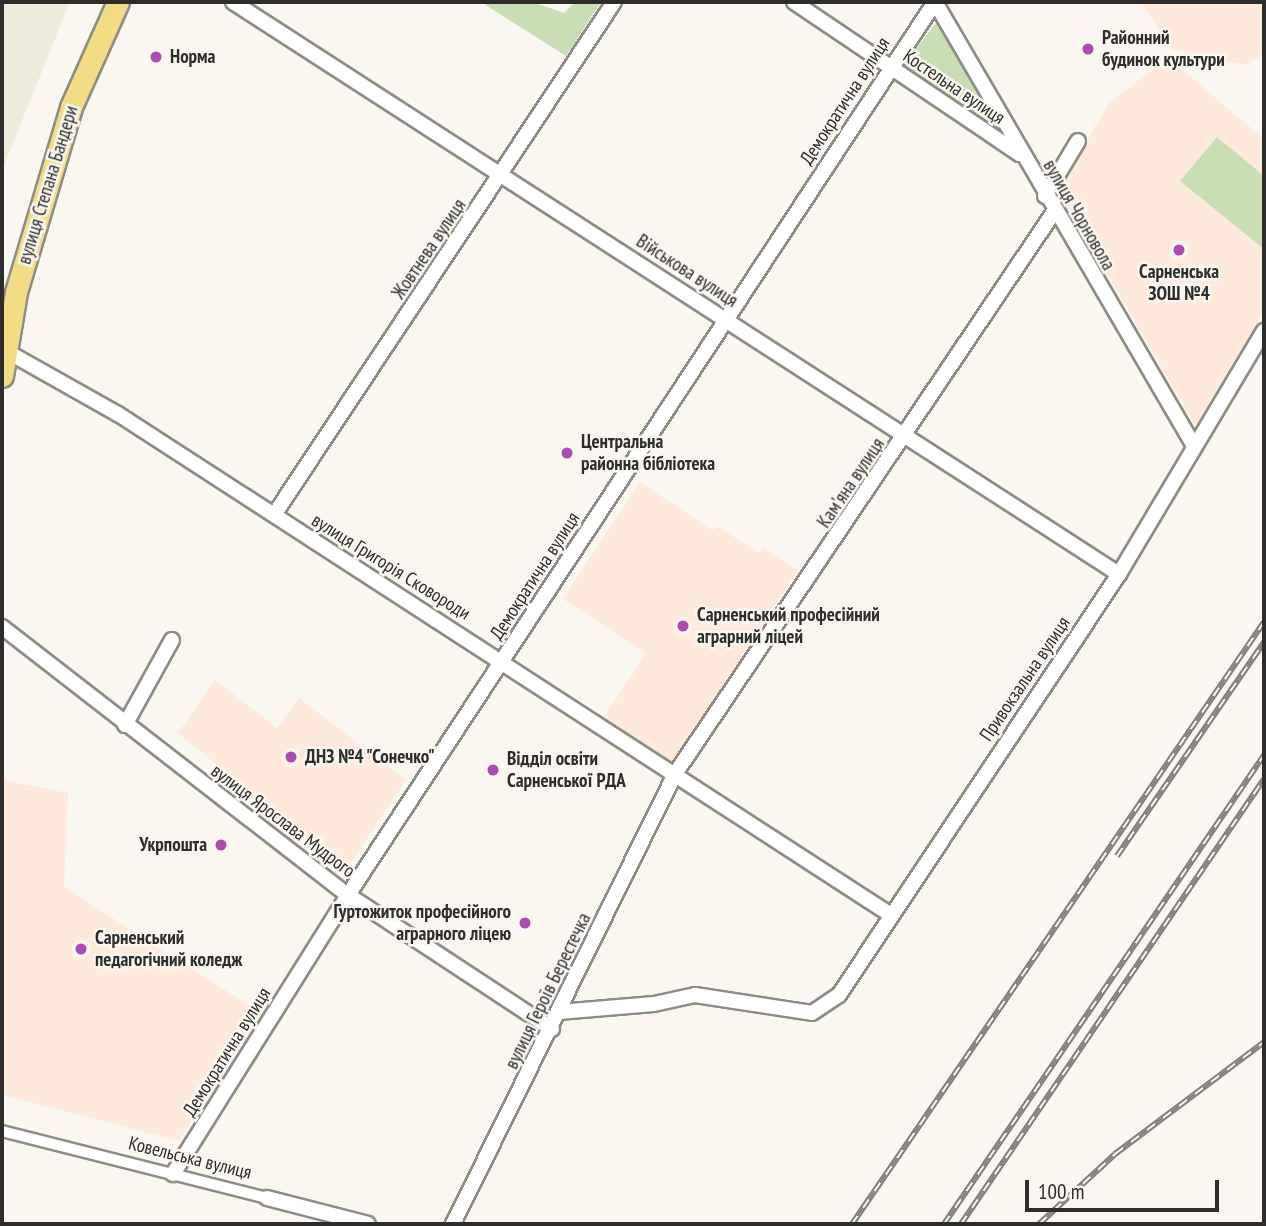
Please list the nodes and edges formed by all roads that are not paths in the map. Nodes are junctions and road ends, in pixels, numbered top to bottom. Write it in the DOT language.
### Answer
graph roads {
  1 [pos="118,2"];
  2 [pos="233,2"];
  3 [pos="614,2"];
  4 [pos="794,2"];
  5 [pos="935,2"];
  6 [pos="889,67"];
  7 [pos="1078,141"];
  8 [pos="1023,157"];
  9 [pos="503,173"];
  10 [pos="1045,196"];
  11 [pos="1054,212"];
  12 [pos="726,320"];
  13 [pos="1264,331"];
  14 [pos="6,351"];
  15 [pos="2,376"];
  16 [pos="907,436"];
  17 [pos="1194,446"];
  18 [pos="274,515"];
  19 [pos="1119,574"];
  20 [pos="2,627"];
  21 [pos="172,640"];
  22 [pos="503,661"];
  23 [pos="125,725"];
  24 [pos="675,774"];
  25 [pos="348,895"];
  26 [pos="891,915"];
  27 [pos="559,1012"];
  28 [pos="552,1029"];
  29 [pos="2,1131"];
  30 [pos="173,1174"];
  31 [pos="267,1198"];
  32 [pos="368,1224"];
  33 [pos="453,1224"];
  1 -- 14 [label="main road, вулиця Степана Бандери"];
  2 -- 9 [label="street, Військова вулиця"];
  3 -- 9 [label="street, Жовтнева вулиця"];
  4 -- 6 [label="street, Костельна вулиця"];
  5 -- 6 [label="street, Демократична вулиця"];
  5 -- 8 [label="street, вулиця Чорновола"];
  6 -- 8 [label="street, Костельна вулиця"];
  6 -- 12 [label="street, Демократична вулиця"];
  7 -- 10 [label="street"];
  8 -- 10 [label="street, вулиця Чорновола"];
  9 -- 12 [label="street, Військова вулиця"];
  9 -- 18 [label="street, Жовтнева вулиця"];
  10 -- 11 [label="street, вулиця Чорновола"];
  11 -- 16 [label="street, Камʼяна вулиця"];
  11 -- 17 [label="street, вулиця Чорновола"];
  12 -- 16 [label="street, Військова вулиця"];
  12 -- 22 [label="street, Демократична вулиця"];
  13 -- 17 [label="street, Привокзальна вулиця"];
  14 -- 15 [label="main road, вулиця Степана Бандери"];
  14 -- 18 [label="street, вулиця Григорія Сковороди"];
  16 -- 19 [label="street, Військова вулиця"];
  16 -- 24 [label="street, Камʼяна вулиця"];
  17 -- 19 [label="street, Привокзальна вулиця"];
  18 -- 22 [label="street, вулиця Григорія Сковороди"];
  19 -- 26 [label="street, Привокзальна вулиця"];
  20 -- 23 [label="street, вулиця Ярослава Мудрого"];
  21 -- 23 [label="street"];
  22 -- 24 [label="street, вулиця Григорія Сковороди"];
  22 -- 25 [label="street, Демократична вулиця"];
  23 -- 25 [label="street, вулиця Ярослава Мудрого"];
  24 -- 26 [label="street, вулиця Григорія Сковороди"];
  24 -- 27 [label="street, вулиця Героїв Берестечка"];
  25 -- 28 [label="street, вулиця Ярослава Мудрого"];
  25 -- 30 [label="street, Демократична вулиця"];
  26 -- 27 [label="street, Привокзальна вулиця"];
  27 -- 28 [label="street, вулиця Героїв Берестечка"];
  28 -- 33 [label="street, вулиця Героїв Берестечка"];
  29 -- 30 [label="street, Ковельська вулиця"];
  30 -- 31 [label="street, Ковельська вулиця"];
  31 -- 32 [label="street, Ковельська вулиця"];
}
